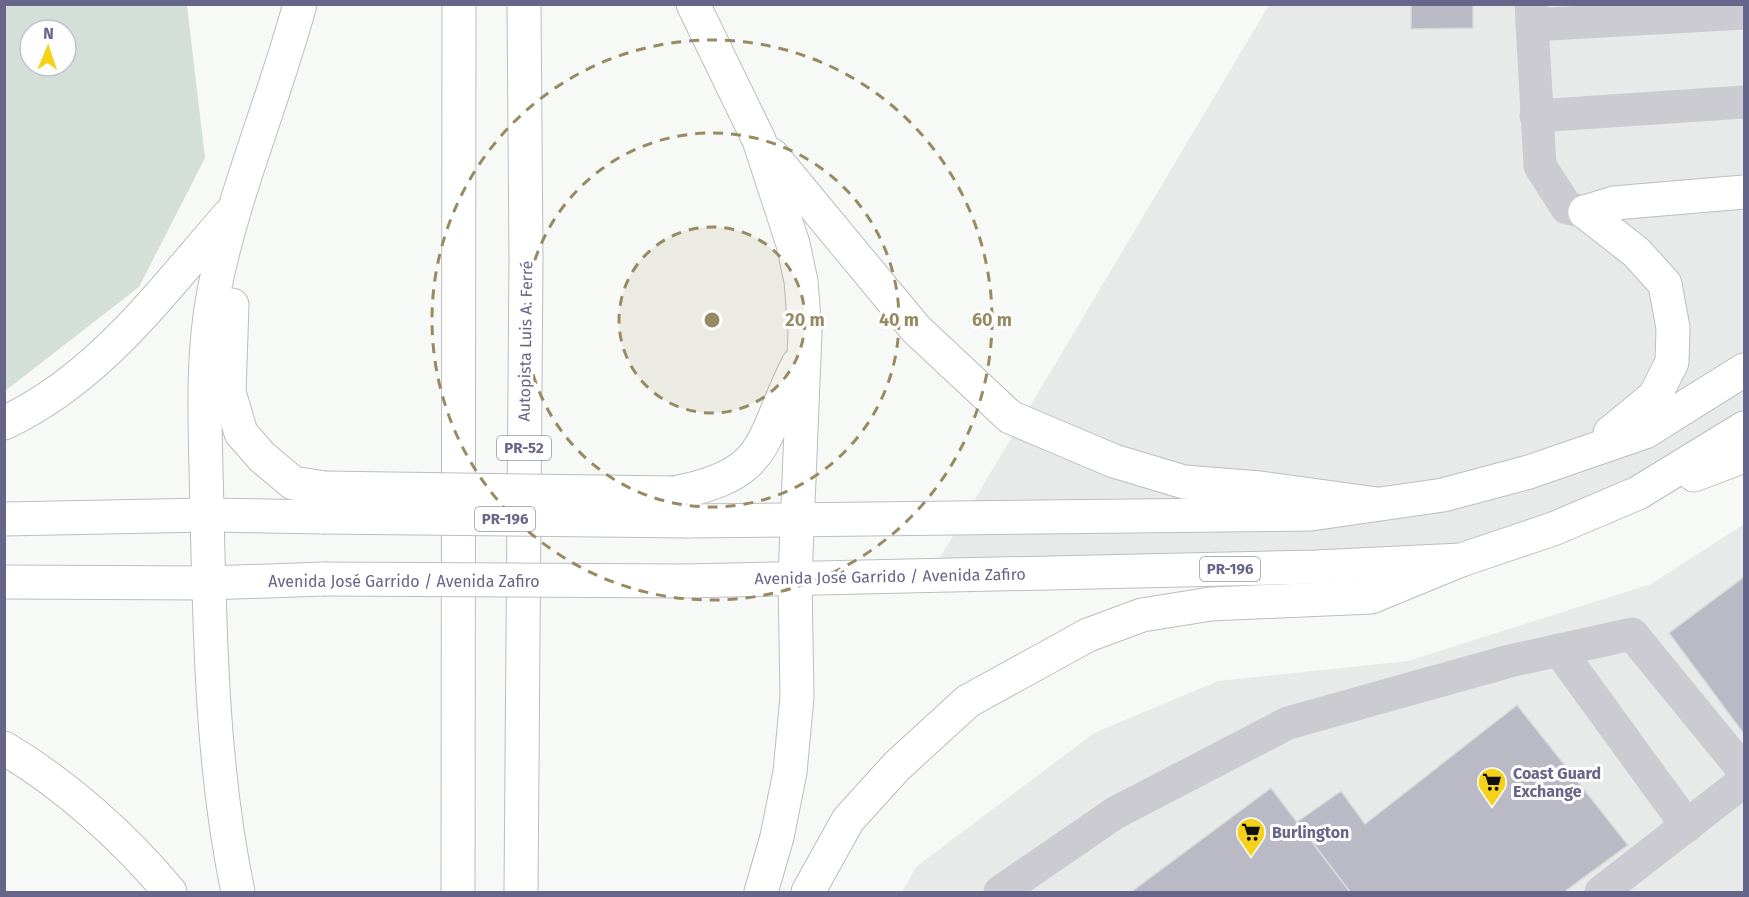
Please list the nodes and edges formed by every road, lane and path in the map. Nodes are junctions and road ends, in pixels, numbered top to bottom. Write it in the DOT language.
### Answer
graph roads {
  1 [pos="300,4"];
  2 [pos="459,4"];
  3 [pos="524,4"];
  4 [pos="693,4"];
  5 [pos="1744,13"];
  6 [pos="1531,15"];
  7 [pos="1744,102"];
  8 [pos="1536,117"];
  9 [pos="759,140"];
  10 [pos="1744,192"];
  11 [pos="236,207"];
  12 [pos="1585,212"];
  13 [pos="804,352"];
  14 [pos="1744,370"];
  15 [pos="4,423"];
  16 [pos="1744,428"];
  17 [pos="1590,449"];
  18 [pos="1744,456"];
  19 [pos="1638,493"];
  20 [pos="324,503"];
  21 [pos="1377,504"];
  22 [pos="680,507"];
  23 [pos="207,515"];
  24 [pos="4,519"];
  25 [pos="798,520"];
  26 [pos="1461,560"];
  27 [pos="795,578"];
  28 [pos="4,582"];
  29 [pos="208,583"];
  30 [pos="1559,650"];
  31 [pos="4,748"];
  32 [pos="1744,771"];
  33 [pos="1744,781"];
  34 [pos="1687,826"];
  35 [pos="170,892"];
  36 [pos="238,892"];
  37 [pos="458,892"];
  38 [pos="521,892"];
  39 [pos="761,892"];
  40 [pos="808,892"];
  41 [pos="1000,892"];
  42 [pos="1601,892"];
  1 -- 11 [label="main road"];
  2 -- 37 [label="main road"];
  3 -- 38 [label="main road, Autopista Luis A. Ferré / PR-52"];
  4 -- 9 [label="main road"];
  5 -- 6 [label="lane"];
  6 -- 8 [label="lane"];
  7 -- 8 [label="lane"];
  8 -- 12 [label="lane"];
  9 -- 13 [label="main road"];
  9 -- 21 [label="main road"];
  10 -- 12 [label="main road"];
  11 -- 15 [label="main road"];
  11 -- 20 [label="main road"];
  11 -- 23 [label="main road"];
  12 -- 17 [label="main road"];
  13 -- 22 [label="main road"];
  13 -- 25 [label="main road"];
  14 -- 17 [label="main road"];
  16 -- 19 [label="main road, Avenida José Garrido / Avenida Zafiro / PR-196"];
  17 -- 21 [label="main road"];
  18 -- 19 [label="main road"];
  19 -- 26 [label="main road, Avenida José Garrido / Avenida Zafiro / PR-196"];
  20 -- 22 [label="main road, bridge"];
  20 -- 23 [label="main road"];
  21 -- 25 [label="main road"];
  22 -- 25 [label="main road"];
  23 -- 24 [label="main road"];
  23 -- 29 [label="main road"];
  25 -- 27 [label="main road"];
  26 -- 27 [label="main road, Avenida José Garrido / Avenida Zafiro / PR-196"];
  26 -- 40 [label="main road"];
  27 -- 29 [label="main road, Avenida José Garrido / Avenida Zafiro / PR-196, bridge"];
  27 -- 39 [label="main road"];
  28 -- 29 [label="main road, Avenida José Garrido / Avenida Zafiro / PR-196"];
  29 -- 36 [label="main road"];
  30 -- 32 [label="lane"];
  30 -- 34 [label="lane"];
  30 -- 41 [label="lane"];
  31 -- 35 [label="main road"];
  33 -- 34 [label="lane"];
  34 -- 42 [label="lane"];
}
